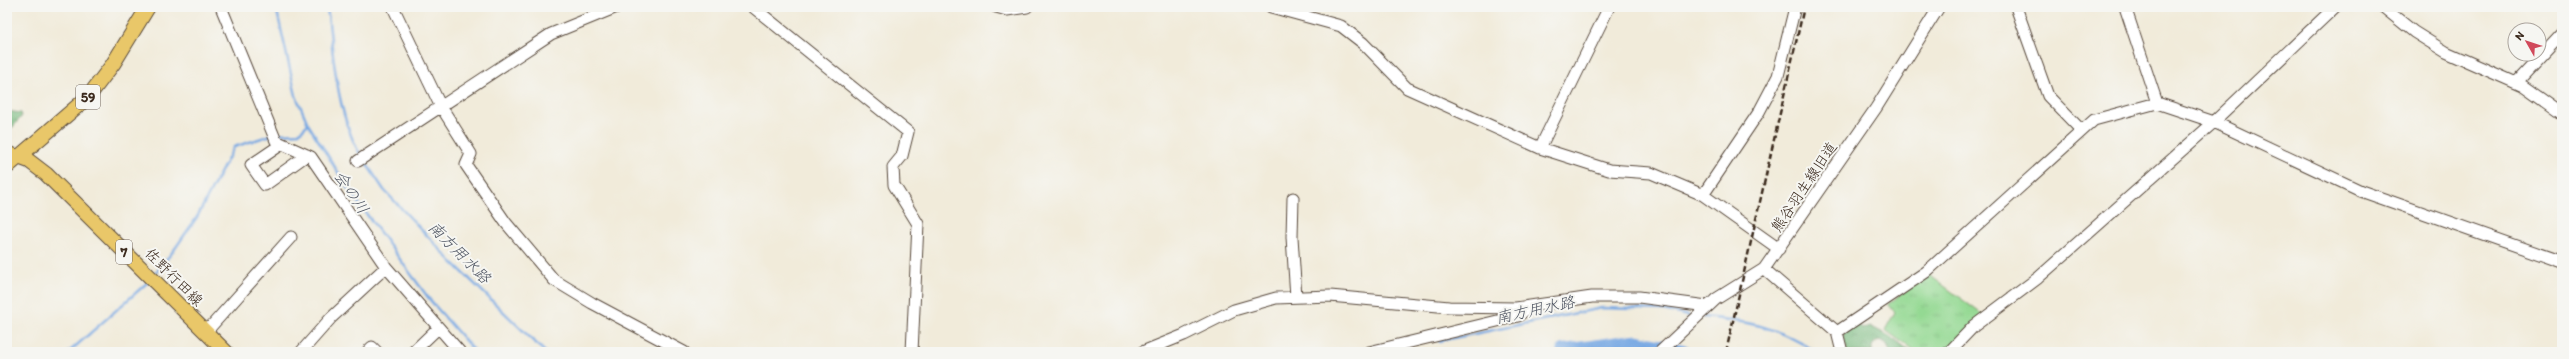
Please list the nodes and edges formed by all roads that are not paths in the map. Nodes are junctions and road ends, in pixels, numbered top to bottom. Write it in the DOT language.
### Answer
graph roads {
  1 [pos="148,7"];
  2 [pos="221,7"];
  3 [pos="393,7"];
  4 [pos="617,7"];
  5 [pos="753,7"];
  6 [pos="996,7"];
  7 [pos="1027,7"];
  8 [pos="1271,7"];
  9 [pos="1609,7"];
  10 [pos="1795,7"];
  11 [pos="1939,7"];
  12 [pos="2016,7"];
  13 [pos="2125,7"];
  14 [pos="2335,7"];
  15 [pos="2383,7"];
  16 [pos="1293,9"];
  17 [pos="2562,34"];
  18 [pos="2516,83"];
  19 [pos="2158,103"];
  20 [pos="440,105"];
  21 [pos="2562,114"];
  22 [pos="2214,122"];
  23 [pos="2081,130"];
  24 [pos="282,144"];
  25 [pos="1540,148"];
  26 [pos="13,155"];
  27 [pos="307,155"];
  28 [pos="358,161"];
  29 [pos="7,167"];
  30 [pos="1702,195"];
  31 [pos="1293,198"];
  32 [pos="291,237"];
  33 [pos="1779,249"];
  34 [pos="2562,262"];
  35 [pos="386,267"];
  36 [pos="1764,268"];
  37 [pos="1296,297"];
  38 [pos="1530,306"];
  39 [pos="1707,306"];
  40 [pos="438,328"];
  41 [pos="206,332"];
  42 [pos="1837,332"];
  43 [pos="226,352"];
  44 [pos="301,352"];
  45 [pos="367,352"];
  46 [pos="378,352"];
  47 [pos="413,352"];
  48 [pos="460,352"];
  49 [pos="684,352"];
  50 [pos="912,352"];
  51 [pos="1142,352"];
  52 [pos="1369,352"];
  53 [pos="1660,352"];
  54 [pos="1842,352"];
  55 [pos="1950,352"];
  1 -- 26 [label="main road, 59"];
  2 -- 24 [label="street"];
  3 -- 20 [label="street"];
  4 -- 20 [label="street"];
  5 -- 50 [label="street"];
  6 -- 7 [label="street"];
  8 -- 16 [label="street"];
  9 -- 25 [label="street"];
  10 -- 30 [label="street"];
  11 -- 33 [label="street, 熊谷羽生線旧道"];
  12 -- 23 [label="street"];
  13 -- 19 [label="street"];
  14 -- 22 [label="street"];
  15 -- 18 [label="street"];
  16 -- 25 [label="street"];
  17 -- 18 [label="street"];
  18 -- 21 [label="street"];
  19 -- 22 [label="street"];
  19 -- 23 [label="street"];
  20 -- 28 [label="street"];
  20 -- 49 [label="street"];
  22 -- 34 [label="street"];
  22 -- 55 [label="street"];
  23 -- 42 [label="street"];
  24 -- 27 [label="street"];
  24 -- 27 [label="street"];
  25 -- 30 [label="street"];
  26 -- 29 [label="main road, 59"];
  26 -- 41 [label="main road, 佐野行田線 / 7"];
  27 -- 35 [label="street"];
  30 -- 33 [label="street"];
  31 -- 37 [label="street"];
  32 -- 41 [label="street"];
  33 -- 36 [label="street, 熊谷羽生線旧道"];
  35 -- 40 [label="street"];
  35 -- 44 [label="street"];
  36 -- 39 [label="street, 熊谷羽生線旧道"];
  36 -- 42 [label="street"];
  37 -- 38 [label="street"];
  37 -- 51 [label="street"];
  38 -- 39 [label="street"];
  38 -- 52 [label="street"];
  39 -- 53 [label="street, 熊谷羽生線旧道"];
  40 -- 47 [label="street"];
  40 -- 48 [label="street"];
  41 -- 43 [label="main road, 佐野行田線 / 7"];
  42 -- 54 [label="street"];
  45 -- 46 [label="street"];
}
